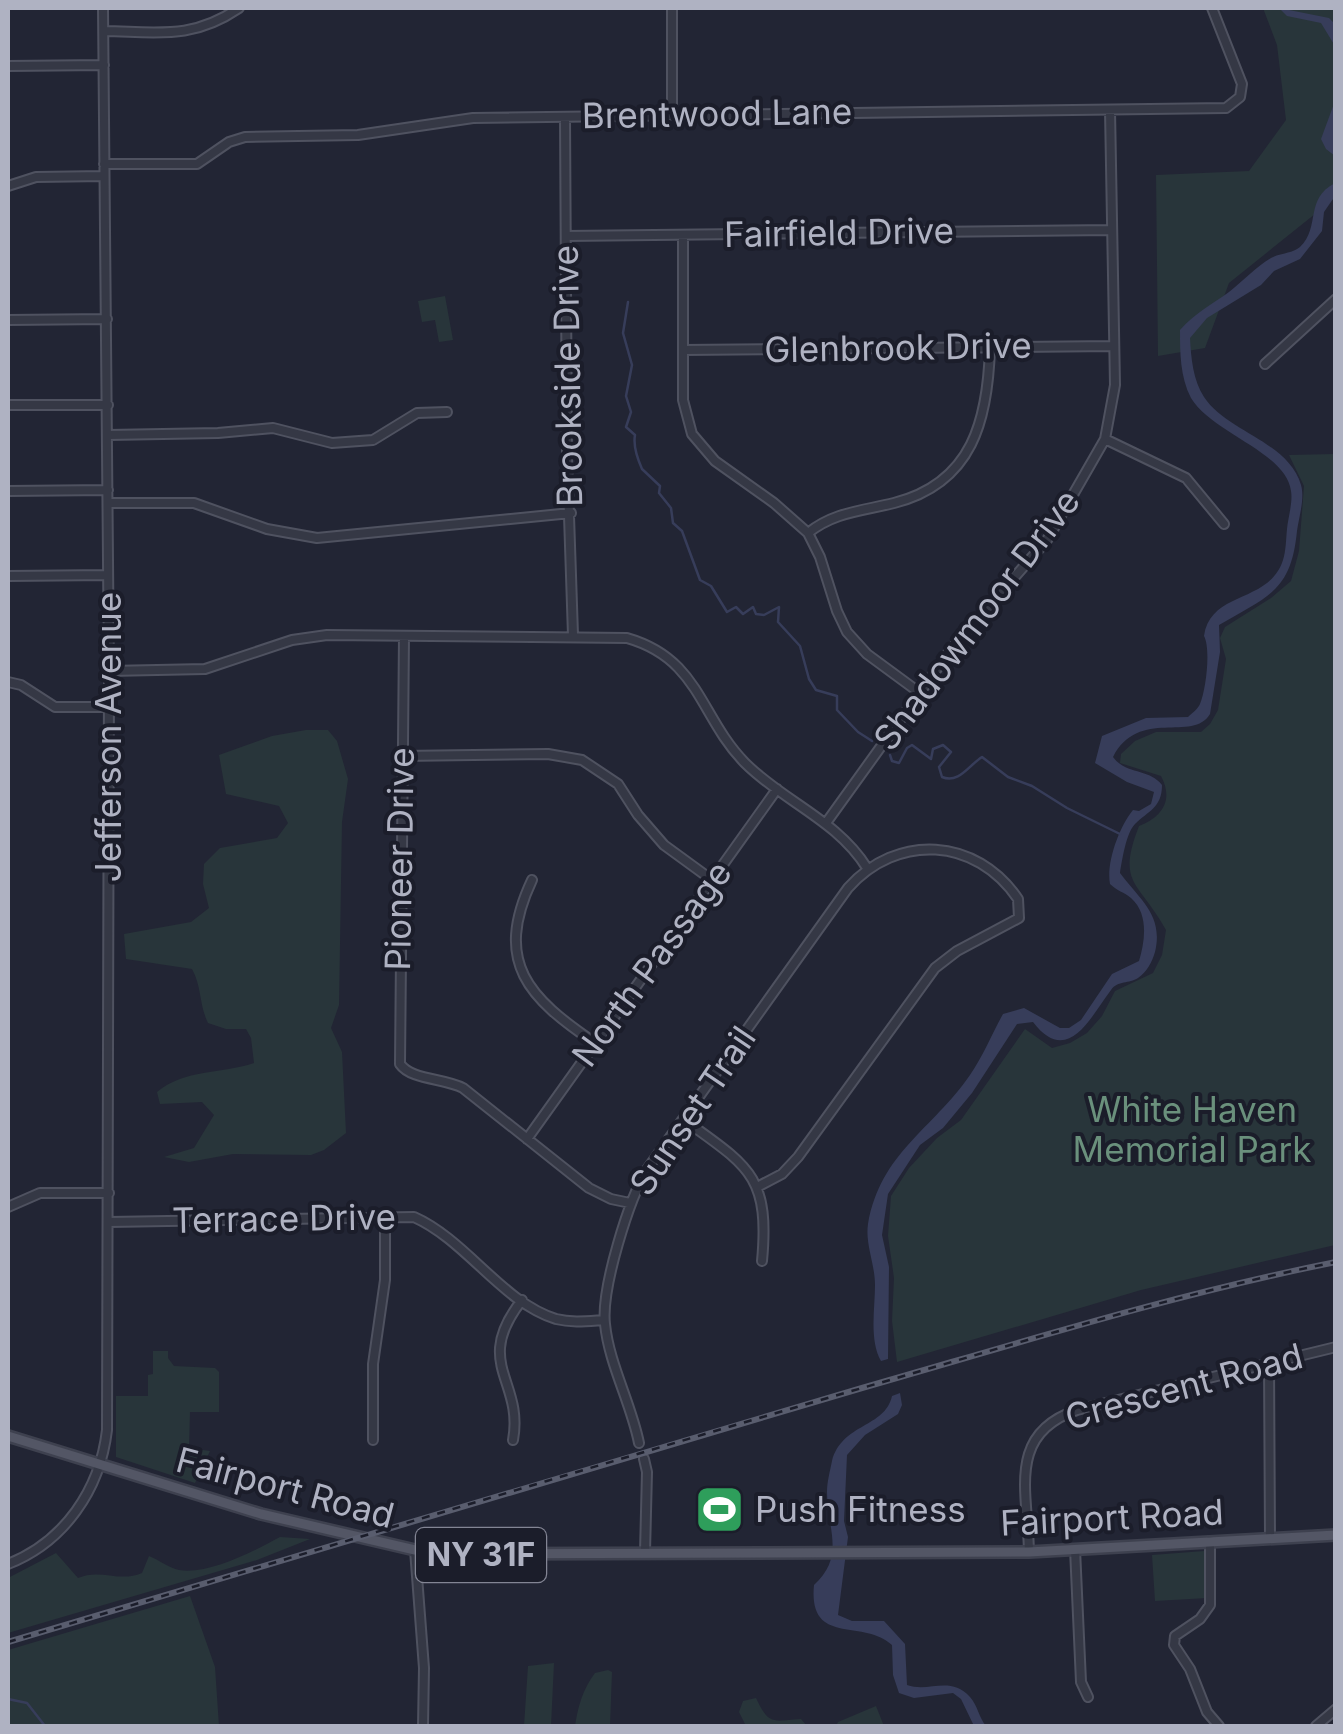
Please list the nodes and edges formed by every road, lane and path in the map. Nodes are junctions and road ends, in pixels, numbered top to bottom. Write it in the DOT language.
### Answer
graph roads {
  1 [pos="103,8"];
  2 [pos="239,8"];
  3 [pos="672,8"];
  4 [pos="1212,8"];
  5 [pos="104,32"];
  6 [pos="104,65"];
  7 [pos="8,66"];
  8 [pos="1110,110"];
  9 [pos="672,114"];
  10 [pos="565,117"];
  11 [pos="104,164"];
  12 [pos="104,176"];
  13 [pos="8,186"];
  14 [pos="1112,230"];
  15 [pos="683,235"];
  16 [pos="566,236"];
  17 [pos="1336,299"];
  18 [pos="107,319"];
  19 [pos="8,320"];
  20 [pos="1114,346"];
  21 [pos="990,347"];
  22 [pos="683,350"];
  23 [pos="1265,364"];
  24 [pos="108,404"];
  25 [pos="8,406"];
  26 [pos="447,412"];
  27 [pos="108,434"];
  28 [pos="1105,439"];
  29 [pos="8,490"];
  30 [pos="108,490"];
  31 [pos="108,503"];
  32 [pos="570,513"];
  33 [pos="1224,524"];
  34 [pos="808,533"];
  35 [pos="108,574"];
  36 [pos="8,576"];
  37 [pos="574,635"];
  38 [pos="404,636"];
  39 [pos="109,672"];
  40 [pos="8,682"];
  41 [pos="920,693"];
  42 [pos="109,707"];
  43 [pos="401,756"];
  44 [pos="777,789"];
  45 [pos="826,823"];
  46 [pos="867,868"];
  47 [pos="532,880"];
  48 [pos="712,880"];
  49 [pos="595,1043"];
  50 [pos="683,1120"];
  51 [pos="527,1139"];
  52 [pos="758,1186"];
  53 [pos="109,1192"];
  54 [pos="630,1204"];
  55 [pos="8,1207"];
  56 [pos="385,1215"];
  57 [pos="110,1222"];
  58 [pos="762,1262"];
  59 [pos="522,1300"];
  60 [pos="604,1320"];
  61 [pos="1336,1346"];
  62 [pos="1268,1363"];
  63 [pos="8,1436"];
  64 [pos="373,1440"];
  65 [pos="513,1440"];
  66 [pos="639,1443"];
  67 [pos="644,1459"];
  68 [pos="100,1465"];
  69 [pos="1336,1535"];
  70 [pos="1270,1538"];
  71 [pos="1210,1541"];
  72 [pos="1075,1549"];
  73 [pos="414,1550"];
  74 [pos="644,1552"];
  75 [pos="1029,1552"];
  76 [pos="8,1564"];
  77 [pos="1088,1698"];
  78 [pos="1336,1708"];
  79 [pos="422,1726"];
  80 [pos="1218,1726"];
  81 [pos="1316,1726"];
  1 -- 5 [label="street, Jefferson Avenue"];
  2 -- 5 [label="street"];
  3 -- 9 [label="street"];
  4 -- 8 [label="street, Brentwood Lane"];
  5 -- 6 [label="street, Jefferson Avenue"];
  6 -- 7 [label="street"];
  6 -- 11 [label="street, Jefferson Avenue"];
  8 -- 9 [label="street, Brentwood Lane"];
  8 -- 14 [label="street, Shadowmoor Drive"];
  9 -- 10 [label="street, Brentwood Lane"];
  10 -- 11 [label="street, Brentwood Lane"];
  10 -- 16 [label="street, Brookside Drive"];
  11 -- 12 [label="street, Jefferson Avenue"];
  12 -- 13 [label="street"];
  12 -- 18 [label="street, Jefferson Avenue"];
  14 -- 15 [label="street, Fairfield Drive"];
  14 -- 20 [label="street, Shadowmoor Drive"];
  15 -- 16 [label="street, Fairfield Drive"];
  15 -- 22 [label="street"];
  16 -- 32 [label="street, Brookside Drive"];
  17 -- 23 [label="street"];
  18 -- 19 [label="street"];
  18 -- 24 [label="street, Jefferson Avenue"];
  20 -- 21 [label="street, Glenbrook Drive"];
  20 -- 28 [label="street, Shadowmoor Drive"];
  21 -- 22 [label="street, Glenbrook Drive"];
  21 -- 34 [label="street"];
  22 -- 34 [label="street"];
  24 -- 25 [label="street"];
  24 -- 27 [label="street, Jefferson Avenue"];
  26 -- 27 [label="street"];
  27 -- 30 [label="street, Jefferson Avenue"];
  28 -- 33 [label="street"];
  28 -- 41 [label="street, Shadowmoor Drive"];
  29 -- 30 [label="street"];
  30 -- 31 [label="street, Jefferson Avenue"];
  31 -- 32 [label="street"];
  31 -- 35 [label="street, Jefferson Avenue"];
  32 -- 37 [label="street, Brookside Drive"];
  34 -- 41 [label="street"];
  35 -- 36 [label="street"];
  35 -- 39 [label="street, Jefferson Avenue"];
  37 -- 38 [label="street"];
  37 -- 44 [label="street"];
  38 -- 39 [label="street"];
  38 -- 43 [label="street, Pioneer Drive"];
  39 -- 42 [label="street, Jefferson Avenue"];
  40 -- 42 [label="street"];
  41 -- 45 [label="street, Shadowmoor Drive"];
  42 -- 53 [label="street, Jefferson Avenue"];
  43 -- 48 [label="street"];
  43 -- 51 [label="street, Pioneer Drive"];
  44 -- 45 [label="street"];
  44 -- 48 [label="street, North Passage"];
  45 -- 46 [label="street"];
  46 -- 50 [label="street, Sunset Trail"];
  46 -- 52 [label="street"];
  47 -- 49 [label="street"];
  48 -- 49 [label="street, North Passage"];
  49 -- 51 [label="street, North Passage"];
  50 -- 52 [label="street"];
  50 -- 54 [label="street, Sunset Trail"];
  51 -- 54 [label="street"];
  52 -- 58 [label="street"];
  53 -- 55 [label="street"];
  53 -- 57 [label="street, Jefferson Avenue"];
  54 -- 60 [label="street, Sunset Trail"];
  56 -- 57 [label="street, Terrace Drive"];
  56 -- 59 [label="street, Terrace Drive"];
  56 -- 64 [label="street"];
  57 -- 68 [label="street, Jefferson Avenue"];
  59 -- 60 [label="street, Terrace Drive"];
  59 -- 65 [label="street"];
  60 -- 66 [label="street, Sunset Trail"];
  61 -- 62 [label="street, Crescent Road"];
  62 -- 70 [label="street"];
  62 -- 75 [label="street, Crescent Road"];
  63 -- 68 [label="main road, Fairport Road / NY 31F"];
  67 -- 74 [label="street"];
  68 -- 73 [label="main road, Fairport Road / NY 31F"];
  68 -- 76 [label="street, Jefferson Avenue"];
  69 -- 70 [label="main road, Fairport Road / NY 31F"];
  70 -- 71 [label="main road, Fairport Road / NY 31F"];
  71 -- 72 [label="main road, Fairport Road / NY 31F"];
  71 -- 80 [label="street"];
  72 -- 75 [label="main road, Fairport Road / NY 31F"];
  72 -- 77 [label="street"];
  73 -- 74 [label="main road, Fairport Road / NY 31F"];
  73 -- 79 [label="street"];
  74 -- 75 [label="main road, Fairport Road / NY 31F"];
  78 -- 81 [label="street"];
}
